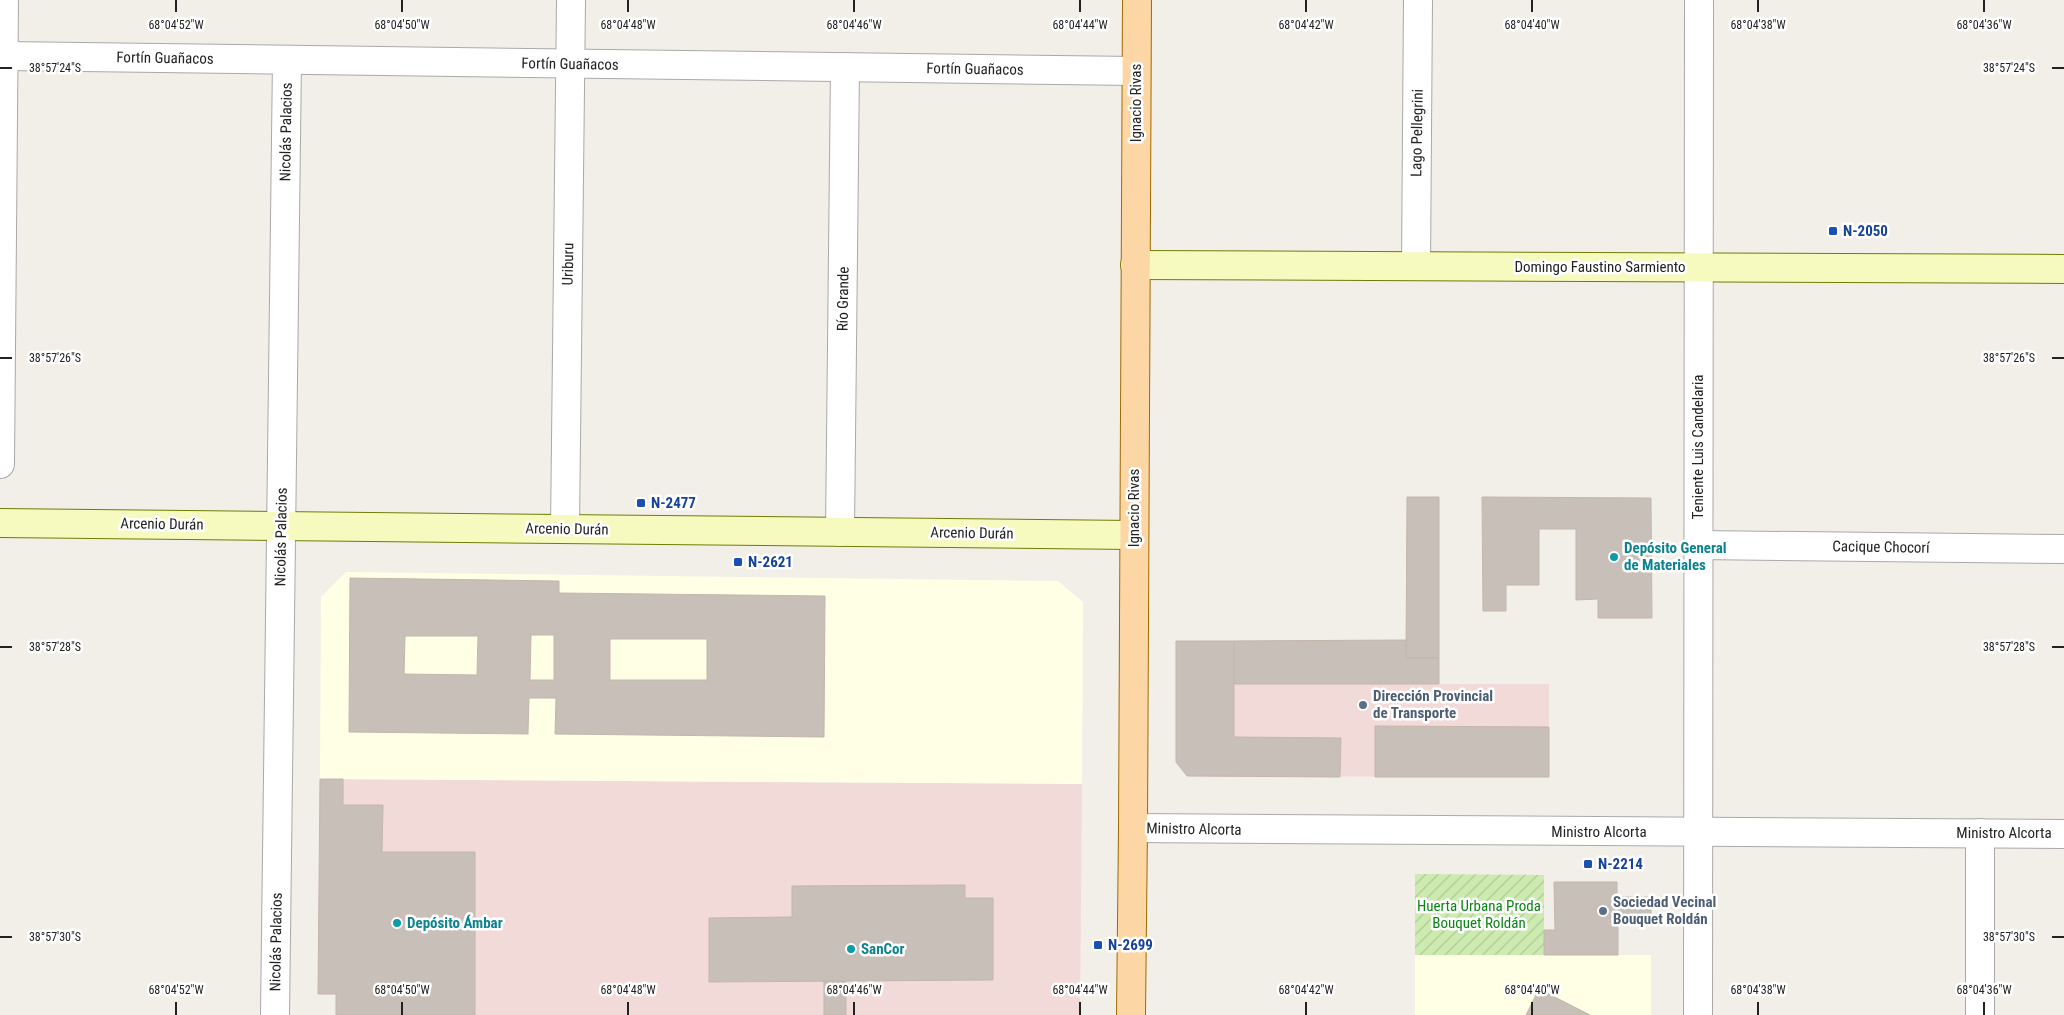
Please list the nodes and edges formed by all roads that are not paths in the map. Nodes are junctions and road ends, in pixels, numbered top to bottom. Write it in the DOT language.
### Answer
graph roads {
  1 [pos="4,0"];
  2 [pos="570,0"];
  3 [pos="1137,0"];
  4 [pos="1418,0"];
  5 [pos="1698,0"];
  6 [pos="4,56"];
  7 [pos="287,60"];
  8 [pos="570,64"];
  9 [pos="845,67"];
  10 [pos="1136,71"];
  11 [pos="1135,265"];
  12 [pos="1416,266"];
  13 [pos="1698,267"];
  14 [pos="2064,269"];
  15 [pos="0,464"];
  16 [pos="0,523"];
  17 [pos="281,526"];
  18 [pos="565,529"];
  19 [pos="840,532"];
  20 [pos="1133,535"];
  21 [pos="1698,545"];
  22 [pos="2064,549"];
  23 [pos="1133,828"];
  24 [pos="1698,832"];
  25 [pos="1980,833"];
  26 [pos="2064,834"];
  27 [pos="275,1015"];
  28 [pos="1131,1015"];
  29 [pos="1698,1015"];
  30 [pos="1980,1015"];
  1 -- 6 [label="street"];
  2 -- 8 [label="street, Uriburu"];
  3 -- 10 [label="main road, Ignacio Rivas"];
  4 -- 12 [label="street, Lago Pellegrini"];
  5 -- 13 [label="street, Teniente Luis Candelaria"];
  6 -- 7 [label="street, Fortín Guañacos"];
  6 -- 15 [label="street"];
  7 -- 8 [label="street, Fortín Guañacos"];
  7 -- 17 [label="street, Nicolás Palacios"];
  8 -- 9 [label="street, Fortín Guañacos"];
  8 -- 18 [label="street, Uriburu"];
  9 -- 10 [label="street, Fortín Guañacos"];
  9 -- 19 [label="street, Río Grande"];
  10 -- 11 [label="main road, Ignacio Rivas"];
  11 -- 12 [label="street, Domingo Faustino Sarmiento"];
  11 -- 20 [label="main road, Ignacio Rivas"];
  12 -- 13 [label="street, Domingo Faustino Sarmiento"];
  13 -- 14 [label="street, Domingo Faustino Sarmiento"];
  13 -- 21 [label="street, Teniente Luis Candelaria"];
  16 -- 17 [label="street, Arcenio Durán"];
  17 -- 18 [label="street, Arcenio Durán"];
  17 -- 27 [label="street, Nicolás Palacios"];
  18 -- 19 [label="street, Arcenio Durán"];
  19 -- 20 [label="street, Arcenio Durán"];
  20 -- 23 [label="main road, Ignacio Rivas"];
  21 -- 22 [label="street, Cacique Chocorí"];
  21 -- 24 [label="street, Teniente Luis Candelaria"];
  23 -- 24 [label="street, Ministro Alcorta"];
  23 -- 28 [label="main road, Ignacio Rivas"];
  24 -- 25 [label="street, Ministro Alcorta"];
  24 -- 29 [label="street, Teniente Luis Candelaria"];
  25 -- 26 [label="street, Ministro Alcorta"];
  25 -- 30 [label="street"];
}
